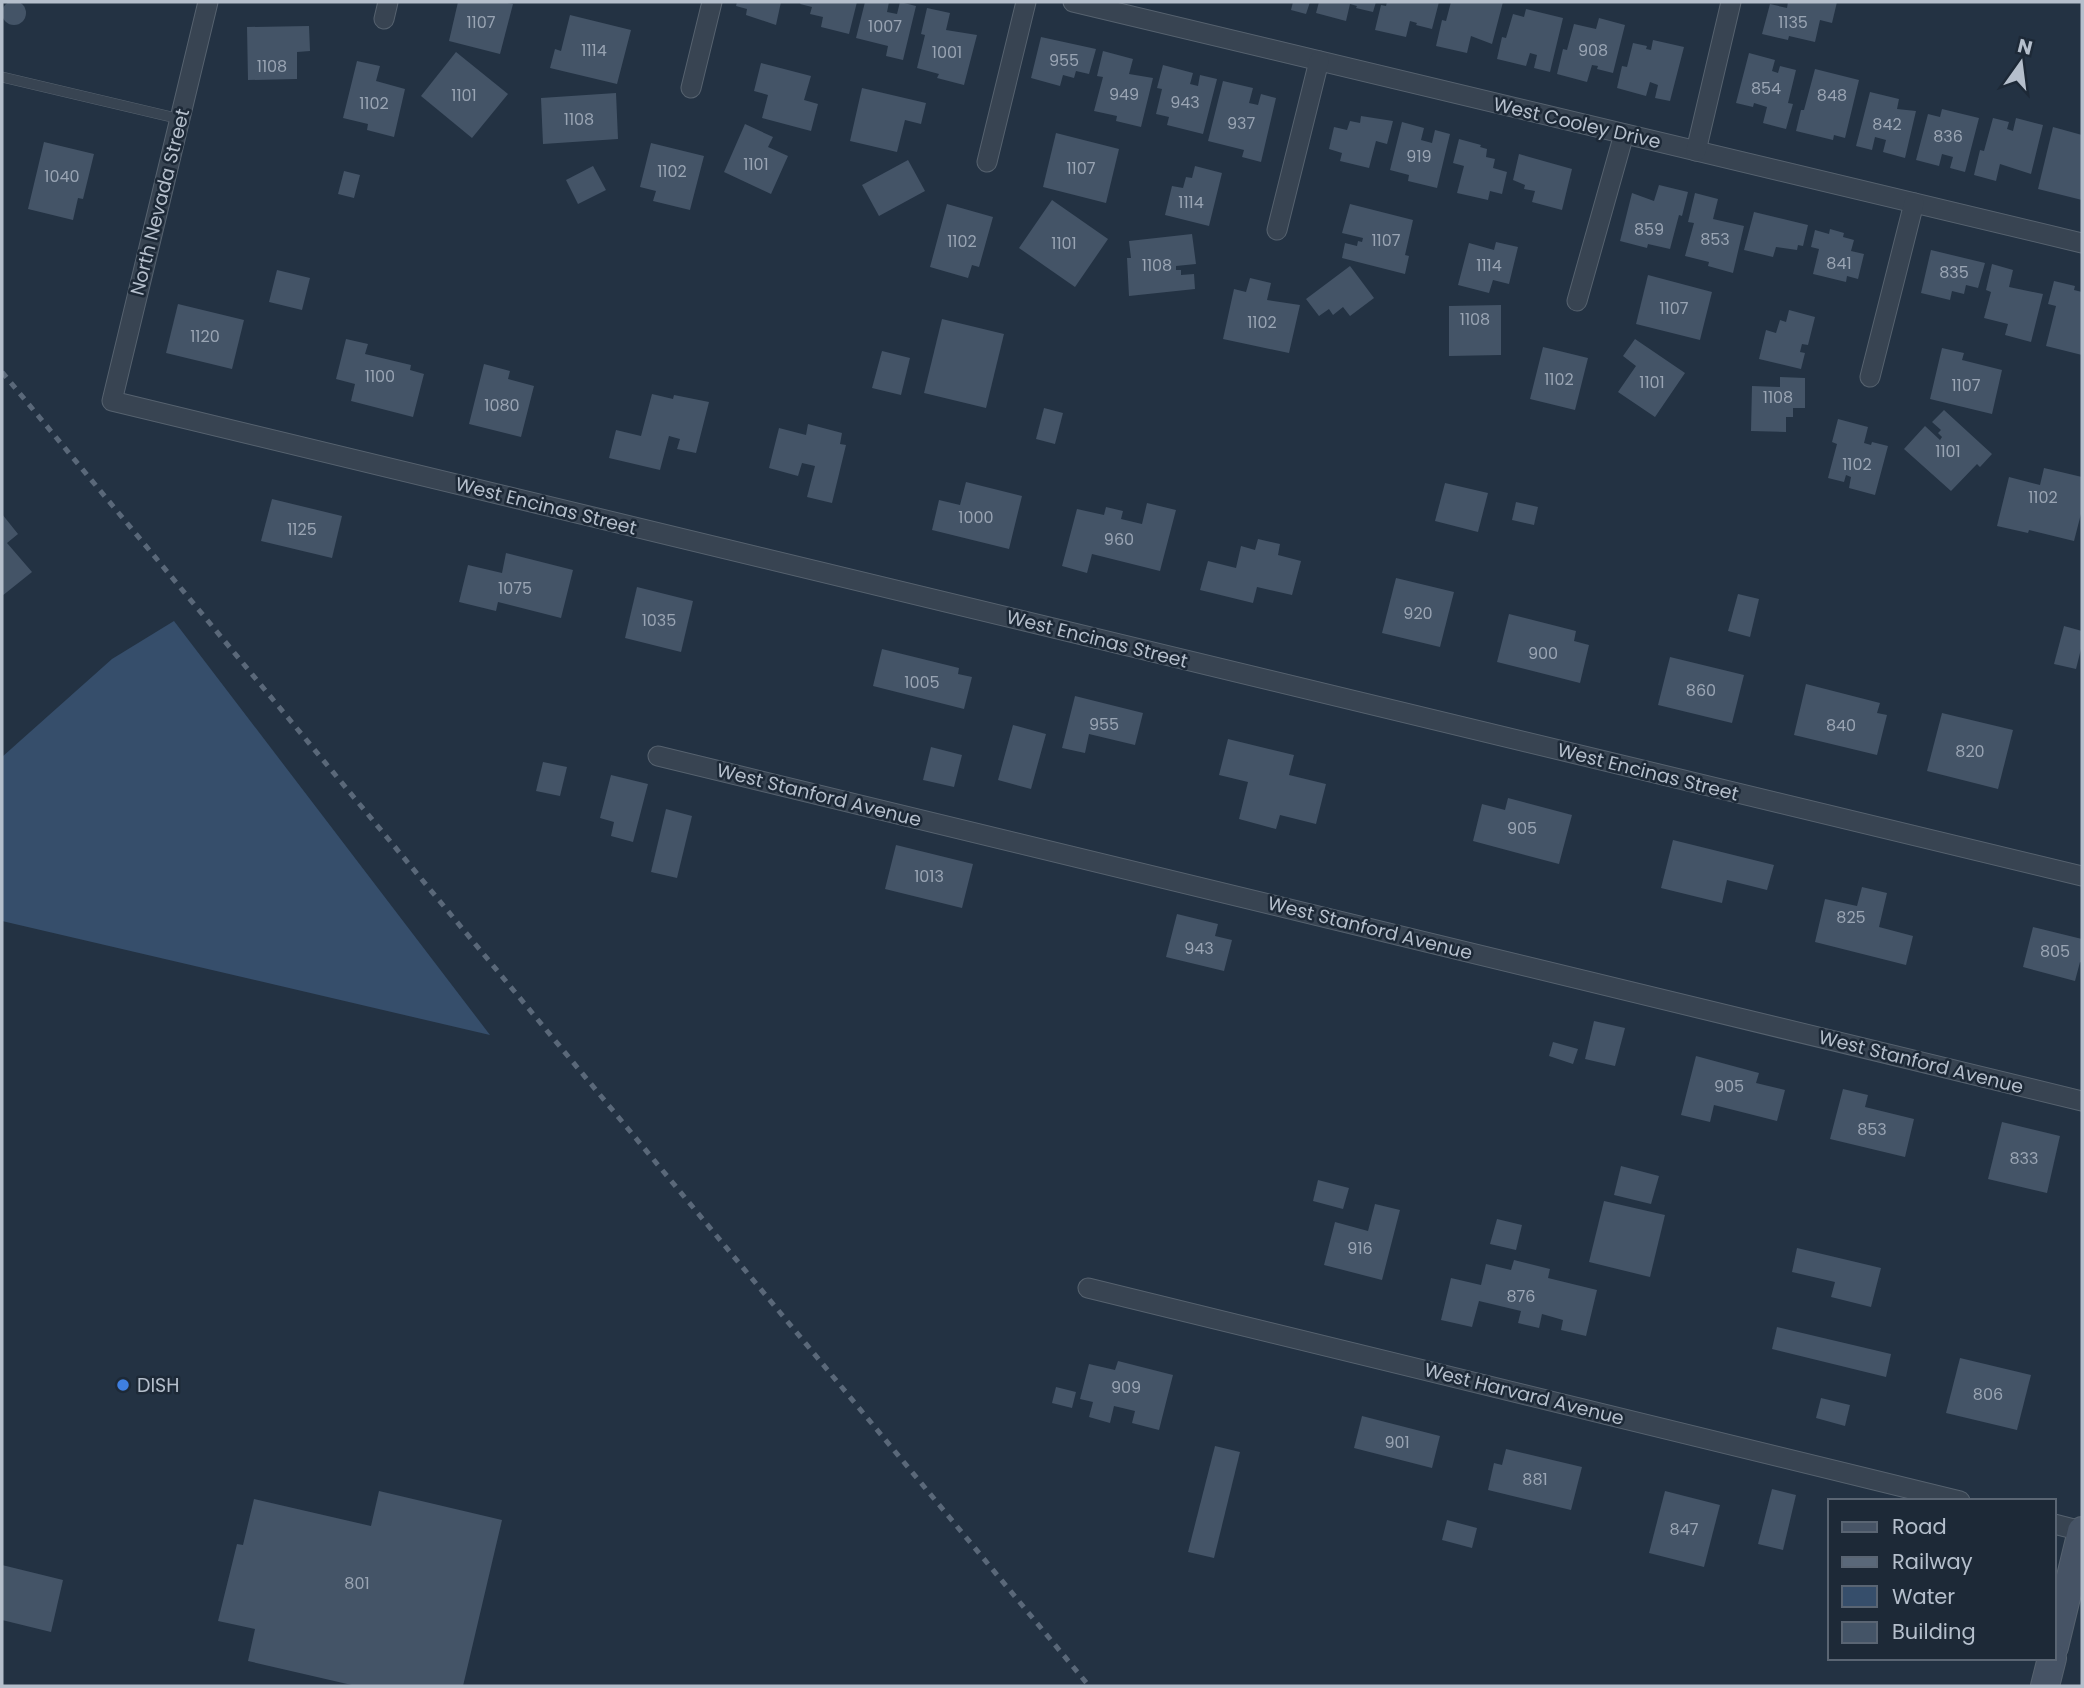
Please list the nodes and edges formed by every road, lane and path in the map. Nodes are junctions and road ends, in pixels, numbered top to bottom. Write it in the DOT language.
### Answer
graph roads {
  1 [pos="208,2"];
  2 [pos="712,2"];
  3 [pos="1026,2"];
  4 [pos="1073,2"];
  5 [pos="1731,2"];
  6 [pos="1319,61"];
  7 [pos="2,77"];
  8 [pos="691,88"];
  9 [pos="180,119"];
  10 [pos="1624,134"];
  11 [pos="1696,151"];
  12 [pos="986,162"];
  13 [pos="1914,203"];
  14 [pos="1277,230"];
  15 [pos="2082,243"];
  16 [pos="1577,301"];
  17 [pos="1870,377"];
  18 [pos="112,401"];
  19 [pos="658,755"];
  20 [pos="2082,876"];
  21 [pos="2082,1101"];
  22 [pos="1088,1288"];
  23 [pos="1952,1499"];
  24 [pos="2056,1524"];
  25 [pos="2082,1531"];
  26 [pos="2056,1639"];
  27 [pos="2052,1660"];
  28 [pos="2045,1686"];
  1 -- 9 [label="street, North Nevada Street"];
  2 -- 8 [label="street"];
  3 -- 12 [label="street"];
  4 -- 6 [label="street, West Cooley Drive"];
  5 -- 11 [label="street"];
  6 -- 10 [label="street, West Cooley Drive"];
  6 -- 14 [label="street"];
  7 -- 9 [label="lane"];
  9 -- 18 [label="street, North Nevada Street"];
  10 -- 11 [label="street, West Cooley Drive"];
  10 -- 16 [label="street"];
  11 -- 13 [label="street, West Cooley Drive"];
  13 -- 15 [label="street, West Cooley Drive"];
  13 -- 17 [label="street"];
  18 -- 20 [label="street, West Encinas Street"];
  19 -- 21 [label="street, West Stanford Avenue"];
  22 -- 23 [label="street, West Harvard Avenue"];
  24 -- 25 [label="street"];
  25 -- 26 [label="main road"];
  27 -- 28 [label="main road"];
}
